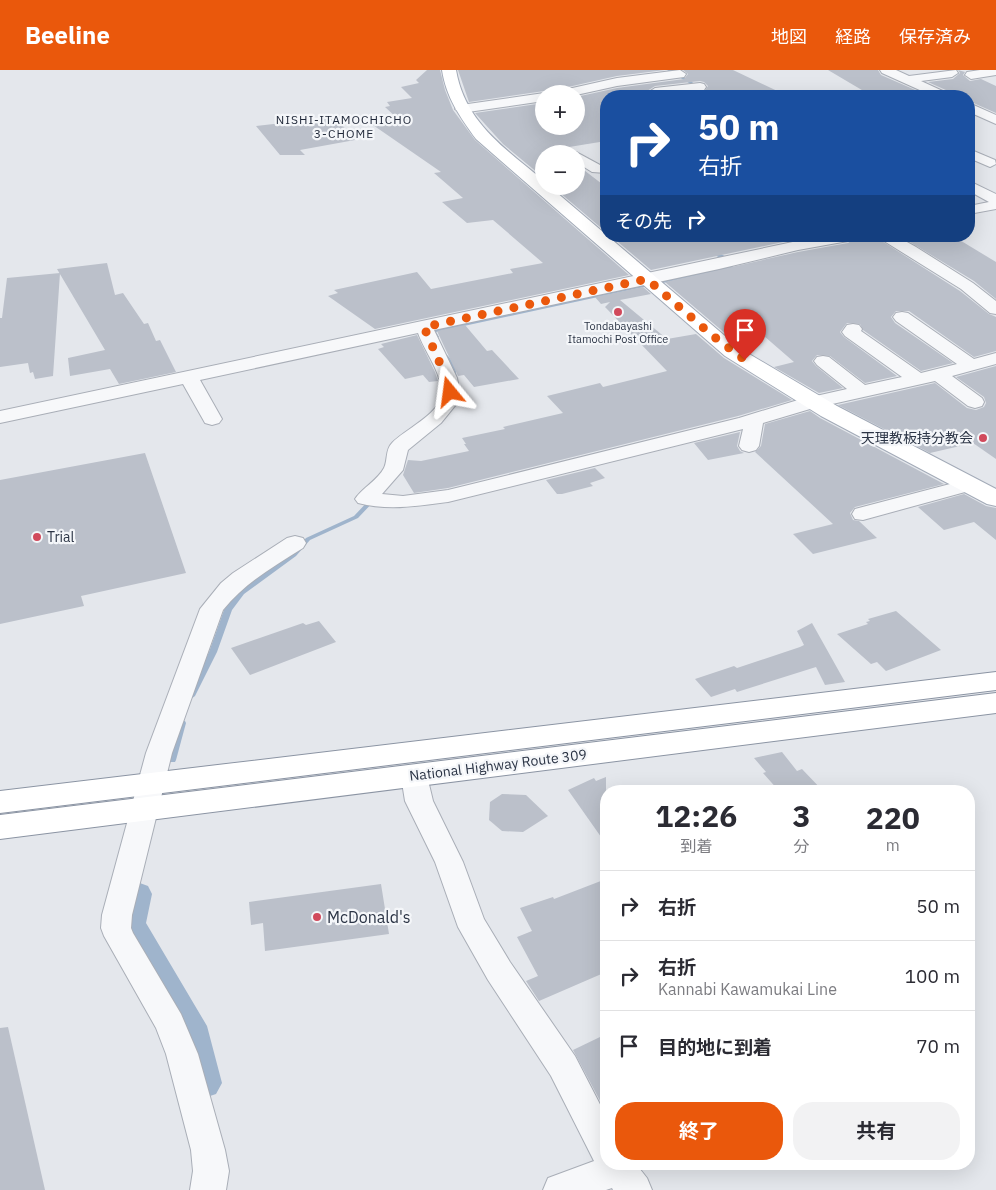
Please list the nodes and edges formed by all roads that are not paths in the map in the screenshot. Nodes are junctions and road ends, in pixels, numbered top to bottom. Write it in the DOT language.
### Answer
graph roads {
  1 [pos="449,70"];
  2 [pos="886,70"];
  3 [pos="996,71"];
  4 [pos="594,72"];
  5 [pos="677,72"];
  6 [pos="952,73"];
  7 [pos="971,75"];
  8 [pos="907,80"];
  9 [pos="612,84"];
  10 [pos="593,87"];
  11 [pos="585,89"];
  12 [pos="691,90"];
  13 [pos="930,90"];
  14 [pos="600,92"];
  15 [pos="535,98"];
  16 [pos="461,108"];
  17 [pos="975,110"];
  18 [pos="996,120"];
  19 [pos="975,156"];
  20 [pos="585,161"];
  21 [pos="990,164"];
  22 [pos="600,169"];
  23 [pos="975,189"];
  24 [pos="996,200"];
  25 [pos="996,205"];
  26 [pos="975,209"];
  27 [pos="600,238"];
  28 [pos="604,242"];
  29 [pos="815,242"];
  30 [pos="895,242"];
  31 [pos="647,279"];
  32 [pos="996,309"];
  33 [pos="902,317"];
  34 [pos="424,327"];
  35 [pos="853,329"];
  36 [pos="996,358"];
  37 [pos="823,361"];
  38 [pos="971,365"];
  39 [pos="937,374"];
  40 [pos="189,376"];
  41 [pos="917,379"];
  42 [pos="862,392"];
  43 [pos="813,402"];
  44 [pos="974,402"];
  45 [pos="0,417"];
  46 [pos="212,419"];
  47 [pos="754,420"];
  48 [pos="749,446"];
  49 [pos="969,485"];
  50 [pos="996,499"];
  51 [pos="864,514"];
  52 [pos="295,543"];
  53 [pos="996,681"];
  54 [pos="996,703"];
  55 [pos="414,776"];
  56 [pos="136,798"];
  57 [pos="0,802"];
  58 [pos="0,827"];
  59 [pos="600,1134"];
  60 [pos="614,1170"];
  61 [pos="208,1190"];
  62 [pos="561,1190"];
  1 -- 16 [label="main road"];
  2 -- 8 [label="street"];
  3 -- 7 [label="street"];
  4 -- 9 [label="street"];
  5 -- 9 [label="street"];
  5 -- 12 [label="street"];
  6 -- 8 [label="street"];
  8 -- 13 [label="street"];
  9 -- 10 [label="street"];
  10 -- 11 [label="street"];
  10 -- 14 [label="street"];
  15 -- 16 [label="street"];
  16 -- 27 [label="main road"];
  17 -- 18 [label="street"];
  19 -- 21 [label="street"];
  20 -- 22 [label="street"];
  23 -- 24 [label="street"];
  25 -- 26 [label="street"];
  28 -- 31 [label="main road"];
  29 -- 31 [label="street"];
  30 -- 32 [label="street"];
  31 -- 34 [label="street"];
  31 -- 43 [label="main road"];
  33 -- 38 [label="street"];
  34 -- 40 [label="street"];
  34 -- 47 [label="street"];
  35 -- 41 [label="street"];
  36 -- 38 [label="street"];
  37 -- 42 [label="street"];
  38 -- 39 [label="street"];
  39 -- 41 [label="street"];
  39 -- 44 [label="street"];
  40 -- 45 [label="street"];
  40 -- 46 [label="street"];
  41 -- 42 [label="street"];
  42 -- 43 [label="street"];
  43 -- 47 [label="street"];
  43 -- 49 [label="main road"];
  47 -- 48 [label="street"];
  49 -- 50 [label="main road"];
  49 -- 51 [label="street"];
  52 -- 56 [label="street"];
  53 -- 56 [label="main road, National Highway Route 309"];
  54 -- 55 [label="main road, National Highway Route 309"];
  55 -- 56 [label="main road, National Highway Route 309"];
  55 -- 59 [label="street"];
  56 -- 57 [label="main road, National Highway Route 309"];
  56 -- 58 [label="main road, National Highway Route 309"];
  56 -- 61 [label="street"];
  60 -- 62 [label="street"];
}
